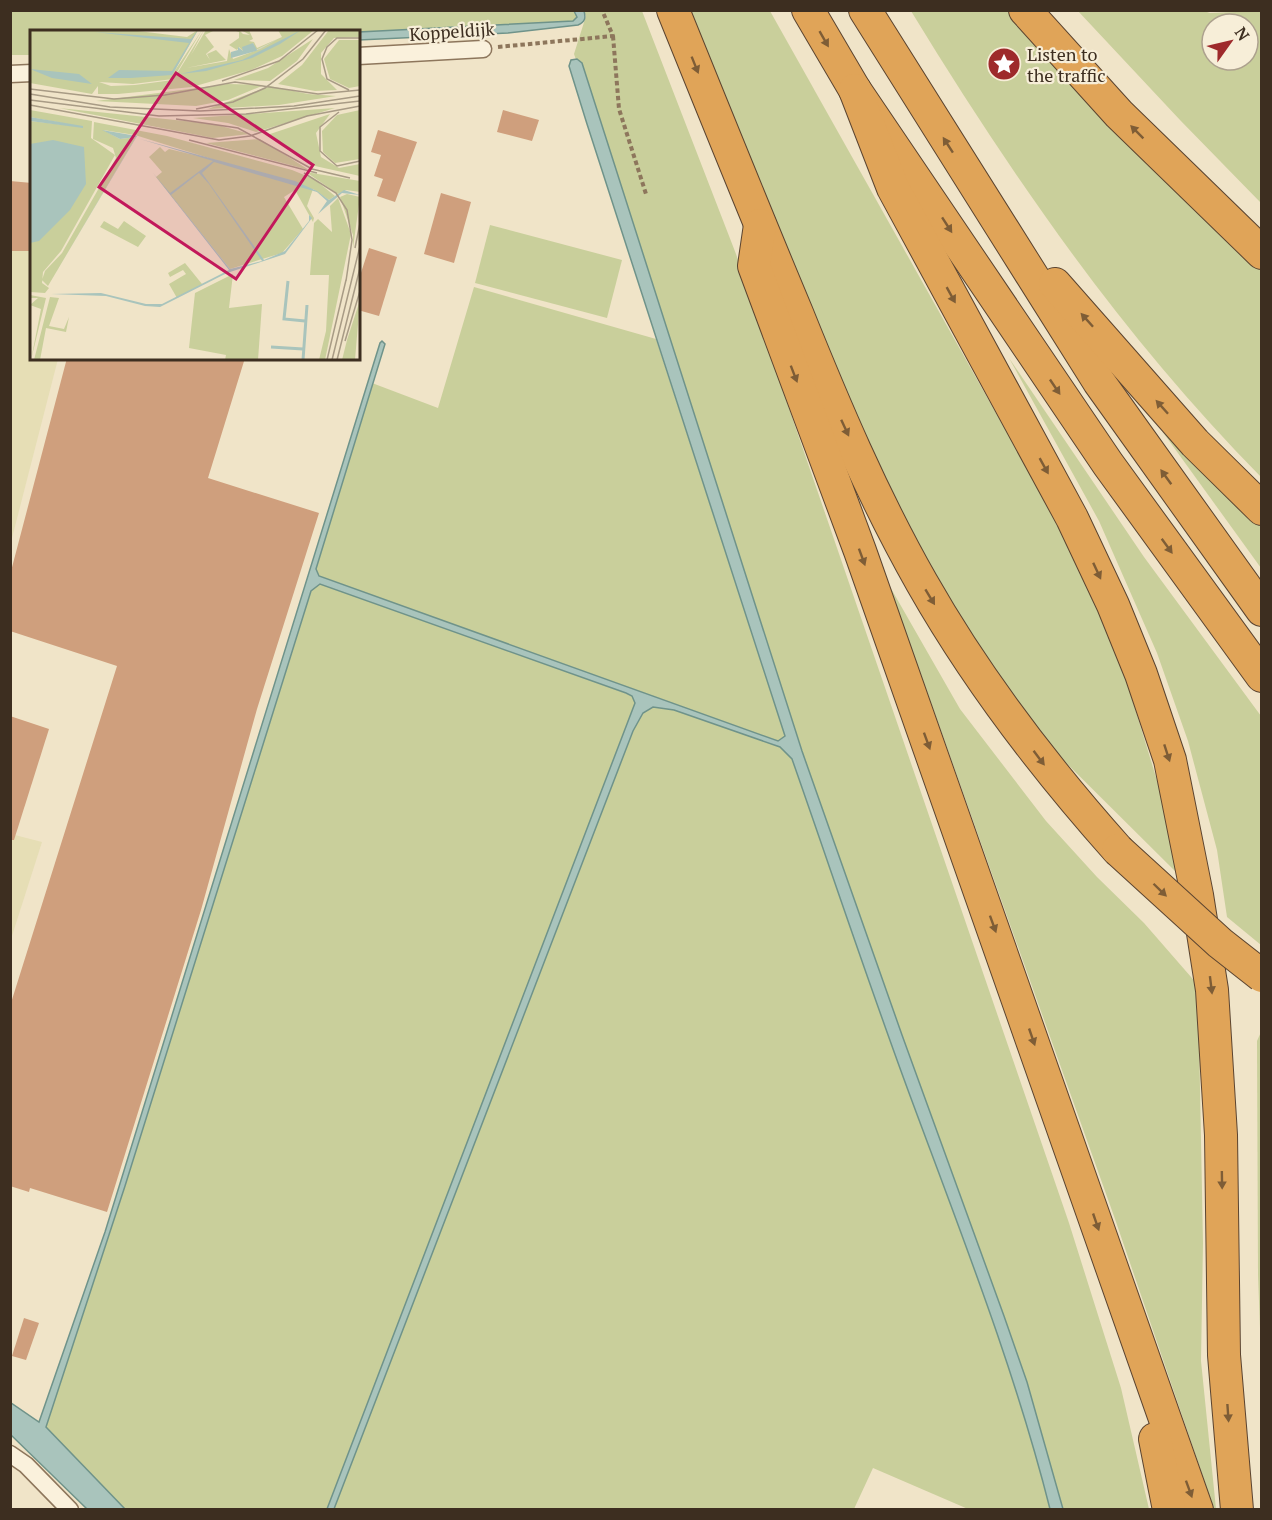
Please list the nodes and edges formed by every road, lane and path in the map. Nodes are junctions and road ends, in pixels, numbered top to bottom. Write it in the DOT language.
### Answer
graph roads {
  1 [pos="602,10"];
  2 [pos="674,10"];
  3 [pos="808,10"];
  4 [pos="865,10"];
  5 [pos="1025,10"];
  6 [pos="613,36"];
  7 [pos="483,49"];
  8 [pos="360,56"];
  9 [pos="30,73"];
  10 [pos="10,74"];
  11 [pos="855,90"];
  12 [pos="1178,174"];
  13 [pos="646,194"];
  14 [pos="991,212"];
  15 [pos="760,225"];
  16 [pos="1262,233"];
  17 [pos="1262,253"];
  18 [pos="1262,509"];
  19 [pos="1262,610"];
  20 [pos="1262,676"];
  21 [pos="1262,976"];
  22 [pos="1128,1316"];
  23 [pos="10,1454"];
  24 [pos="70,1509"];
  25 [pos="1169,1509"];
  26 [pos="1197,1509"];
  27 [pos="1237,1509"];
  1 -- 6 [label="path"];
  2 -- 15 [label="highway, one-way"];
  3 -- 11 [label="highway, one-way"];
  14 -- 4 [label="highway, one-way"];
  12 -- 5 [label="highway, one-way"];
  6 -- 7 [label="path, Koppeldijk"];
  6 -- 13 [label="path"];
  7 -- 8 [label="street, Koppeldijk"];
  9 -- 10 [label="street"];
  11 -- 20 [label="highway, one-way"];
  11 -- 27 [label="highway, one-way"];
  12 -- 16 [label="highway"];
  12 -- 17 [label="highway"];
  18 -- 14 [label="highway, one-way"];
  19 -- 14 [label="highway, one-way"];
  15 -- 21 [label="highway, one-way, bridge"];
  15 -- 22 [label="highway, one-way"];
  22 -- 25 [label="highway"];
  22 -- 26 [label="highway, one-way"];
  23 -- 24 [label="street"];
}
